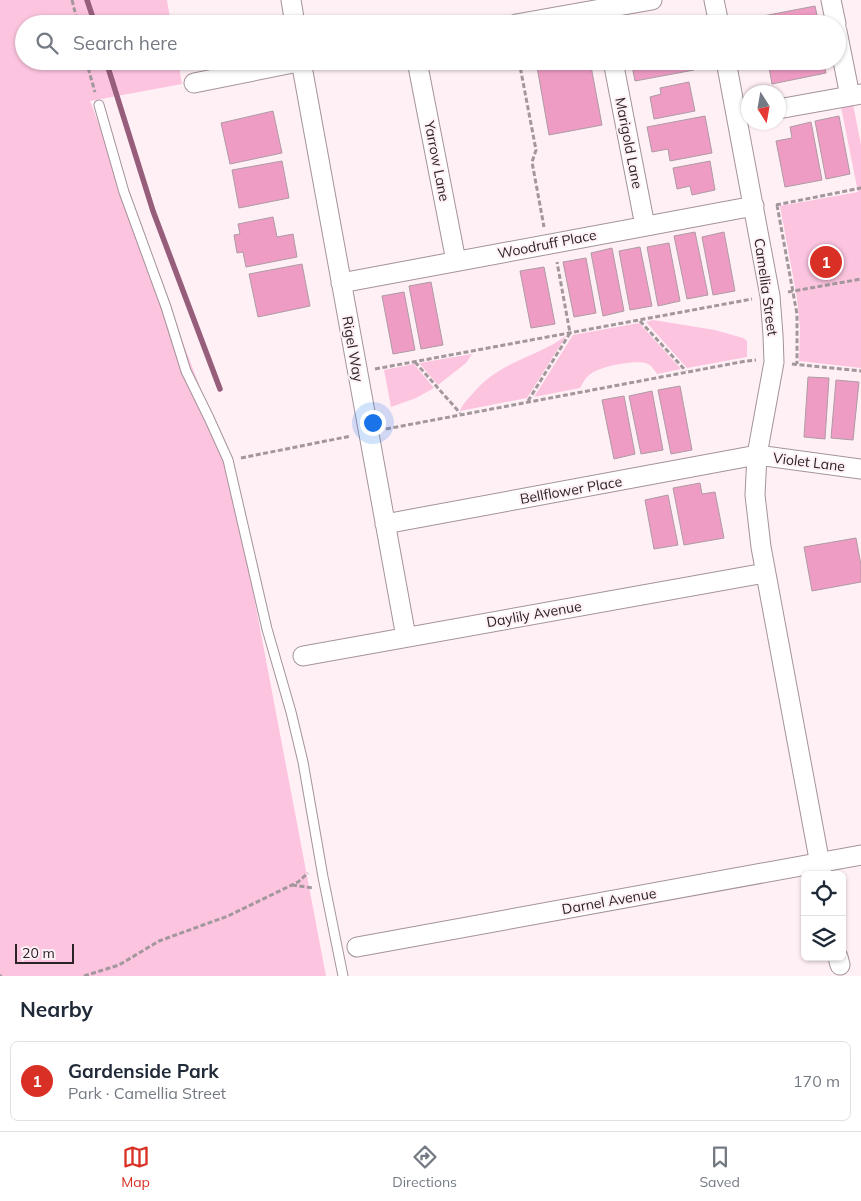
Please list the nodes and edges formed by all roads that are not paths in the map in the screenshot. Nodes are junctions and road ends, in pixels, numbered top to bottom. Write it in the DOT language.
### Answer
graph roads {
  1 [pos="291,0"];
  2 [pos="652,0"];
  3 [pos="714,0"];
  4 [pos="831,0"];
  5 [pos="294,15"];
  6 [pos="607,15"];
  7 [pos="717,15"];
  8 [pos="834,15"];
  9 [pos="846,62"];
  10 [pos="258,70"];
  11 [pos="304,70"];
  12 [pos="419,70"];
  13 [pos="615,70"];
  14 [pos="729,70"];
  15 [pos="194,83"];
  16 [pos="855,95"];
  17 [pos="99,104"];
  18 [pos="786,108"];
  19 [pos="741,109"];
  20 [pos="745,130"];
  21 [pos="754,206"];
  22 [pos="645,226"];
  23 [pos="456,261"];
  24 [pos="341,283"];
  25 [pos="757,455"];
  26 [pos="861,469"];
  27 [pos="385,524"];
  28 [pos="765,573"];
  29 [pos="406,637"];
  30 [pos="303,656"];
  31 [pos="861,855"];
  32 [pos="821,869"];
  33 [pos="357,946"];
  34 [pos="343,976"];
  1 -- 5 [label="street"];
  2 -- 6 [label="street"];
  3 -- 7 [label="street"];
  4 -- 8 [label="street"];
  9 -- 16 [label="street"];
  10 -- 15 [label="street"];
  11 -- 24 [label="street, Rigel Way"];
  12 -- 23 [label="street, Yarrow Lane"];
  13 -- 22 [label="street, Marigold Lane"];
  14 -- 19 [label="street, Camellia Street"];
  16 -- 18 [label="street"];
  17 -- 34 [label="lane"];
  20 -- 21 [label="street, Camellia Street"];
  21 -- 22 [label="street, Woodruff Place"];
  21 -- 25 [label="street, Camellia Street"];
  22 -- 23 [label="street, Woodruff Place"];
  23 -- 24 [label="street, Woodruff Place"];
  24 -- 27 [label="street, Rigel Way"];
  25 -- 26 [label="street, Violet Lane"];
  25 -- 27 [label="street, Bellflower Place"];
  25 -- 28 [label="street, Camellia Street"];
  27 -- 29 [label="street, Rigel Way"];
  28 -- 29 [label="street, Daylily Avenue"];
  28 -- 32 [label="street, Camellia Street"];
  29 -- 30 [label="street, Daylily Avenue"];
  31 -- 32 [label="street, Darnel Avenue"];
  32 -- 33 [label="street, Darnel Avenue"];
}
